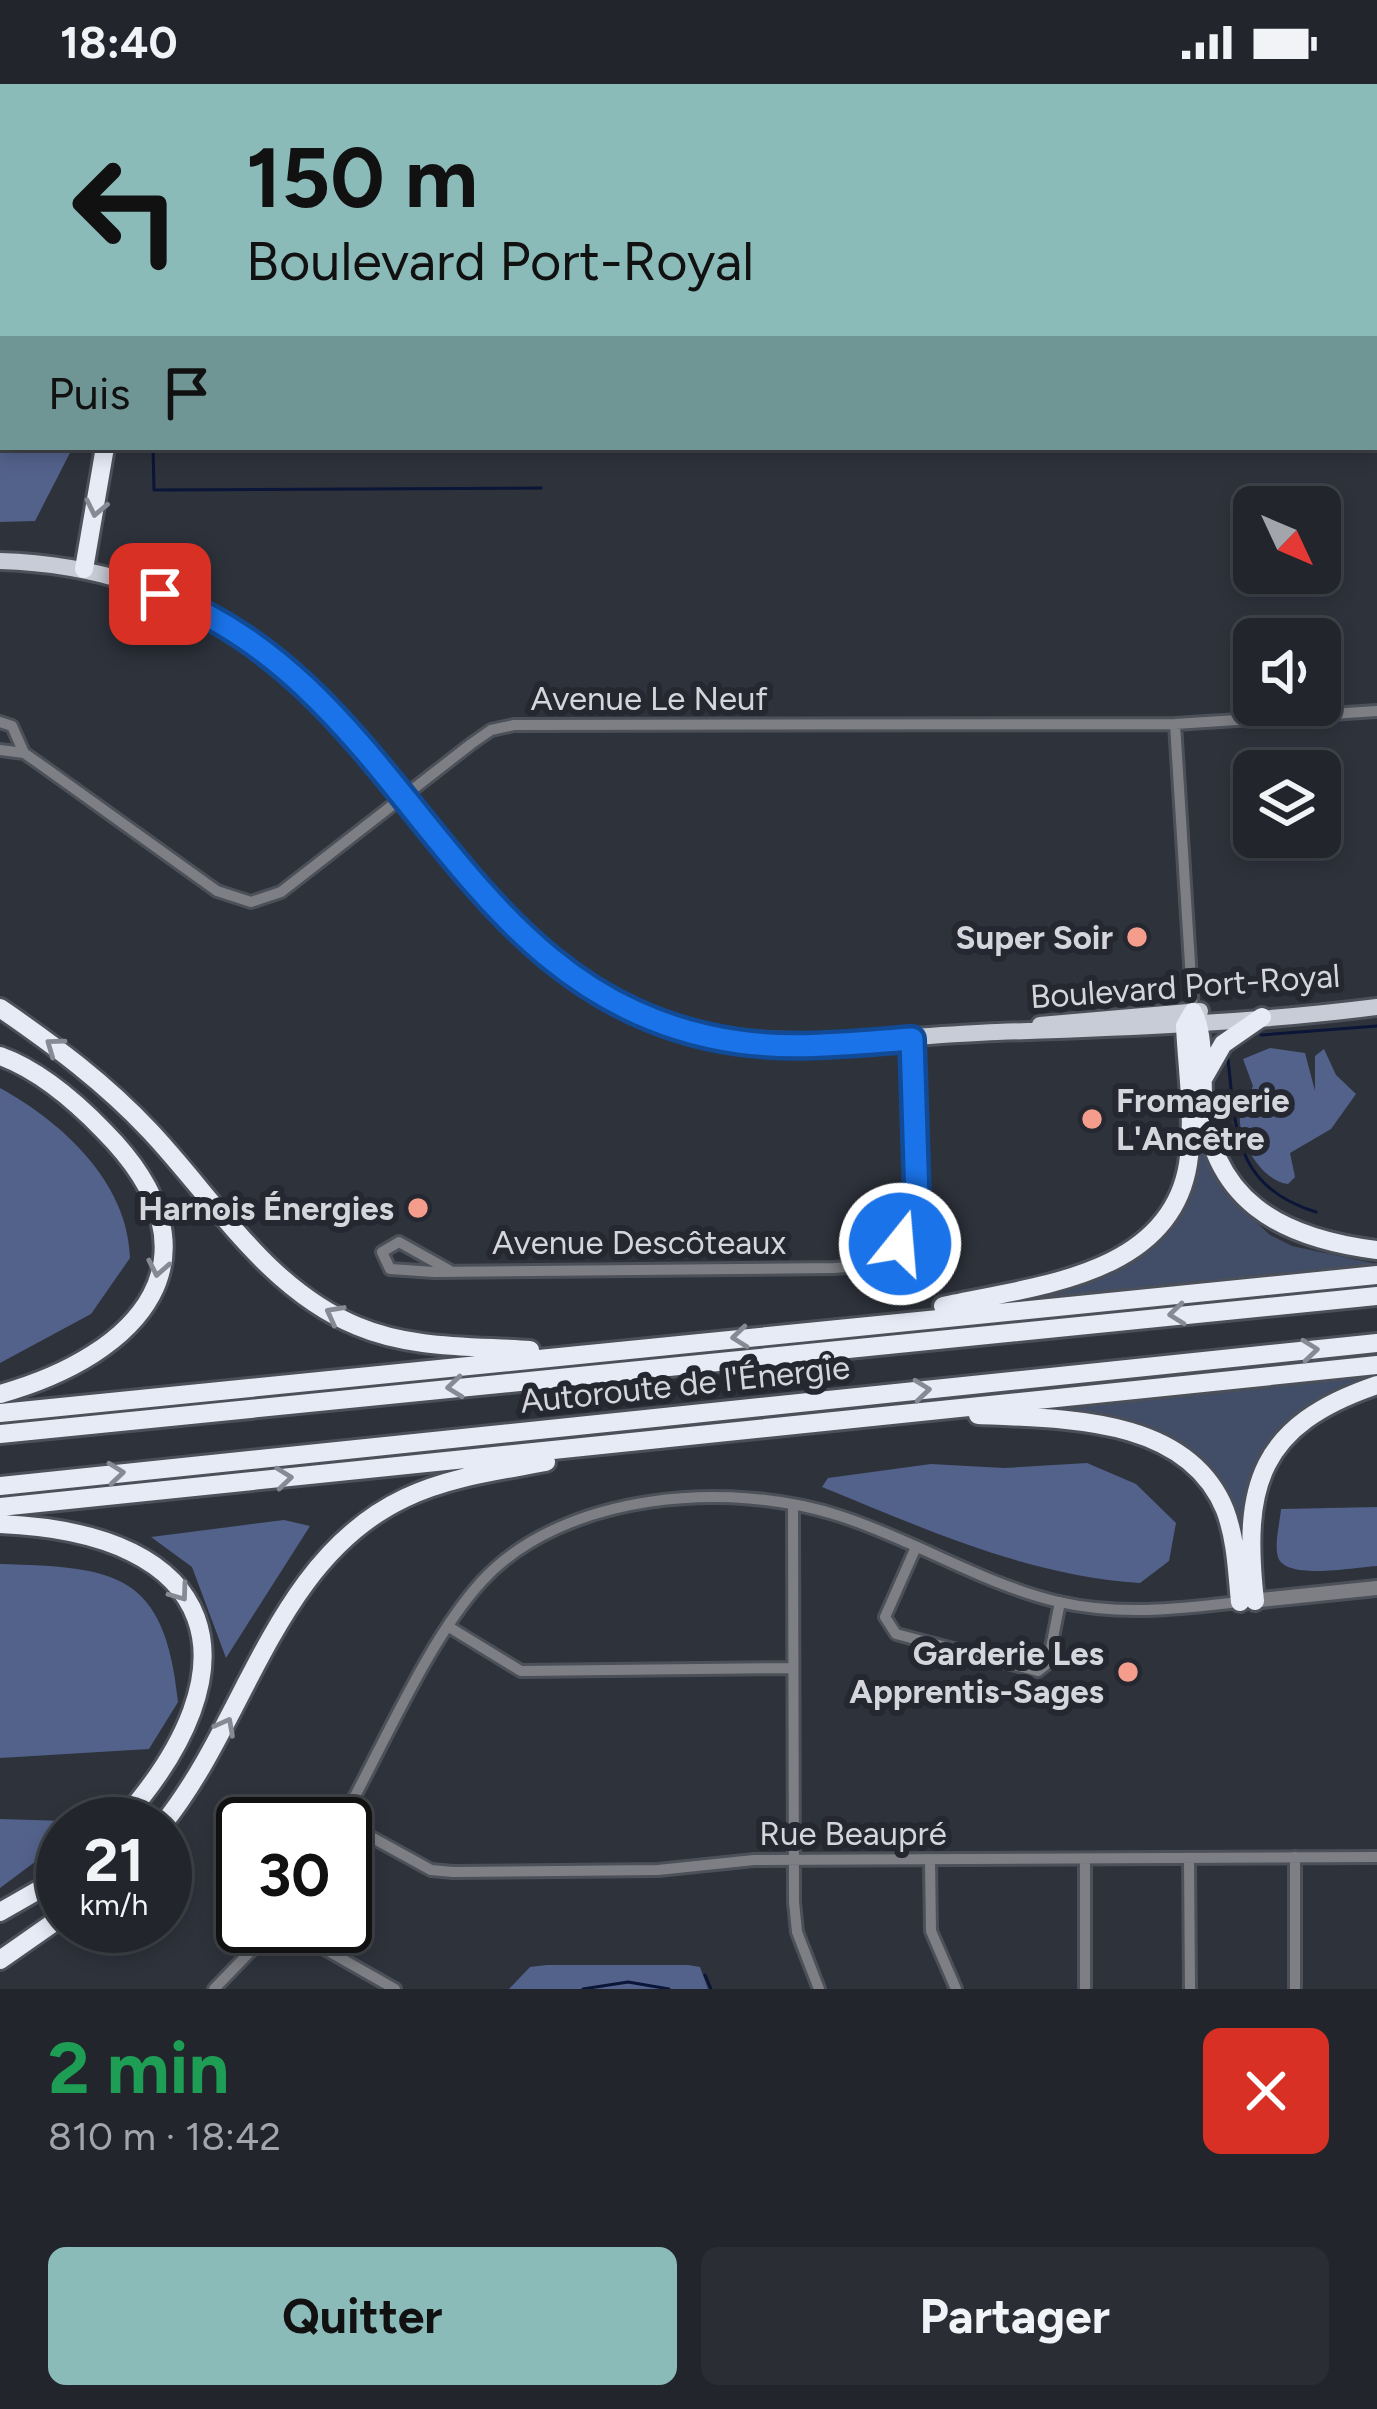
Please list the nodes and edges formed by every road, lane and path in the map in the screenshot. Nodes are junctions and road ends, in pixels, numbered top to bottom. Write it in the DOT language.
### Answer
graph roads {
  1 [pos="104,450"];
  2 [pos="0,561"];
  3 [pos="84,569"];
  4 [pos="1377,711"];
  5 [pos="0,722"];
  6 [pos="1174,724"];
  7 [pos="0,750"];
  8 [pos="24,753"];
  9 [pos="405,796"];
  10 [pos="1377,1005"];
  11 [pos="0,1008"];
  12 [pos="1262,1017"];
  13 [pos="1192,1019"];
  14 [pos="912,1039"];
  15 [pos="0,1055"];
  16 [pos="1203,1079"];
  17 [pos="1377,1250"];
  18 [pos="449,1270"];
  19 [pos="1377,1275"];
  20 [pos="1377,1296"];
  21 [pos="856,1325"];
  22 [pos="1377,1343"];
  23 [pos="583,1353"];
  24 [pos="1377,1365"];
  25 [pos="1377,1385"];
  26 [pos="0,1394"];
  27 [pos="920,1412"];
  28 [pos="0,1413"];
  29 [pos="0,1434"];
  30 [pos="671,1438"];
  31 [pos="0,1486"];
  32 [pos="793,1505"];
  33 [pos="0,1507"];
  34 [pos="0,1524"];
  35 [pos="916,1547"];
  36 [pos="1377,1588"];
  37 [pos="1060,1602"];
  38 [pos="1247,1602"];
  39 [pos="449,1627"];
  40 [pos="793,1668"];
  41 [pos="140,1797"];
  42 [pos="182,1797"];
  43 [pos="355,1797"];
  44 [pos="372,1838"];
  45 [pos="1295,1857"];
  46 [pos="1377,1857"];
  47 [pos="1085,1858"];
  48 [pos="1189,1858"];
  49 [pos="794,1860"];
  50 [pos="930,1860"];
  51 [pos="36,1891"];
  52 [pos="0,1912"];
  53 [pos="36,1935"];
  54 [pos="249,1953"];
  55 [pos="332,1953"];
  56 [pos="0,1960"];
  57 [pos="214,1989"];
  58 [pos="395,1989"];
  59 [pos="819,1989"];
  60 [pos="956,1989"];
  61 [pos="1085,1989"];
  62 [pos="1190,1989"];
  63 [pos="1295,1989"];
  1 -- 3 [label="highway, one-way"];
  2 -- 3 [label="main road, Boulevard Port-Royal"];
  3 -- 9 [label="main road, Boulevard Port-Royal"];
  4 -- 6 [label="street, Avenue Le Neuf"];
  5 -- 8 [label="street, Avenue Le Neuf"];
  6 -- 9 [label="street, Avenue Le Neuf"];
  6 -- 13 [label="street"];
  7 -- 8 [label="street, Avenue Le Neuf"];
  8 -- 9 [label="street, Avenue Le Neuf"];
  9 -- 14 [label="main road, Boulevard Port-Royal"];
  10 -- 12 [label="main road, Boulevard Port-Royal"];
  10 -- 13 [label="main road, Boulevard Port-Royal"];
  23 -- 11 [label="highway, one-way"];
  12 -- 13 [label="main road, Boulevard Port-Royal"];
  12 -- 16 [label="highway"];
  13 -- 14 [label="main road, Boulevard Port-Royal"];
  13 -- 16 [label="highway"];
  13 -- 21 [label="highway"];
  14 -- 18 [label="street, Avenue Descôteaux"];
  15 -- 26 [label="highway, one-way"];
  16 -- 17 [label="highway"];
  18 -- 18 [label="street, Avenue Descôteaux"];
  19 -- 21 [label="highway"];
  20 -- 29 [label="highway, Autoroute de l'Énergie, one-way"];
  21 -- 23 [label="highway, one-way"];
  31 -- 22 [label="highway, Autoroute de l'Énergie, one-way"];
  23 -- 28 [label="highway"];
  24 -- 27 [label="highway"];
  25 -- 38 [label="highway"];
  27 -- 30 [label="highway"];
  27 -- 38 [label="highway"];
  33 -- 30 [label="highway, one-way"];
  42 -- 30 [label="highway, one-way"];
  32 -- 35 [label="street"];
  32 -- 39 [label="street"];
  32 -- 40 [label="street"];
  34 -- 41 [label="highway, one-way"];
  35 -- 37 [label="street"];
  35 -- 37 [label="street"];
  36 -- 38 [label="street"];
  37 -- 38 [label="street"];
  39 -- 40 [label="street"];
  39 -- 43 [label="street"];
  40 -- 49 [label="street"];
  44 -- 49 [label="street, Rue Beaupré"];
  45 -- 46 [label="street, Rue Beaupré"];
  45 -- 48 [label="street, Rue Beaupré"];
  45 -- 63 [label="street"];
  47 -- 48 [label="street, Rue Beaupré"];
  47 -- 50 [label="street, Rue Beaupré"];
  47 -- 61 [label="street"];
  48 -- 62 [label="street"];
  49 -- 50 [label="street, Rue Beaupré"];
  49 -- 59 [label="street"];
  50 -- 60 [label="street"];
  51 -- 52 [label="highway"];
  53 -- 56 [label="highway"];
  54 -- 57 [label="street"];
  55 -- 58 [label="street"];
}
